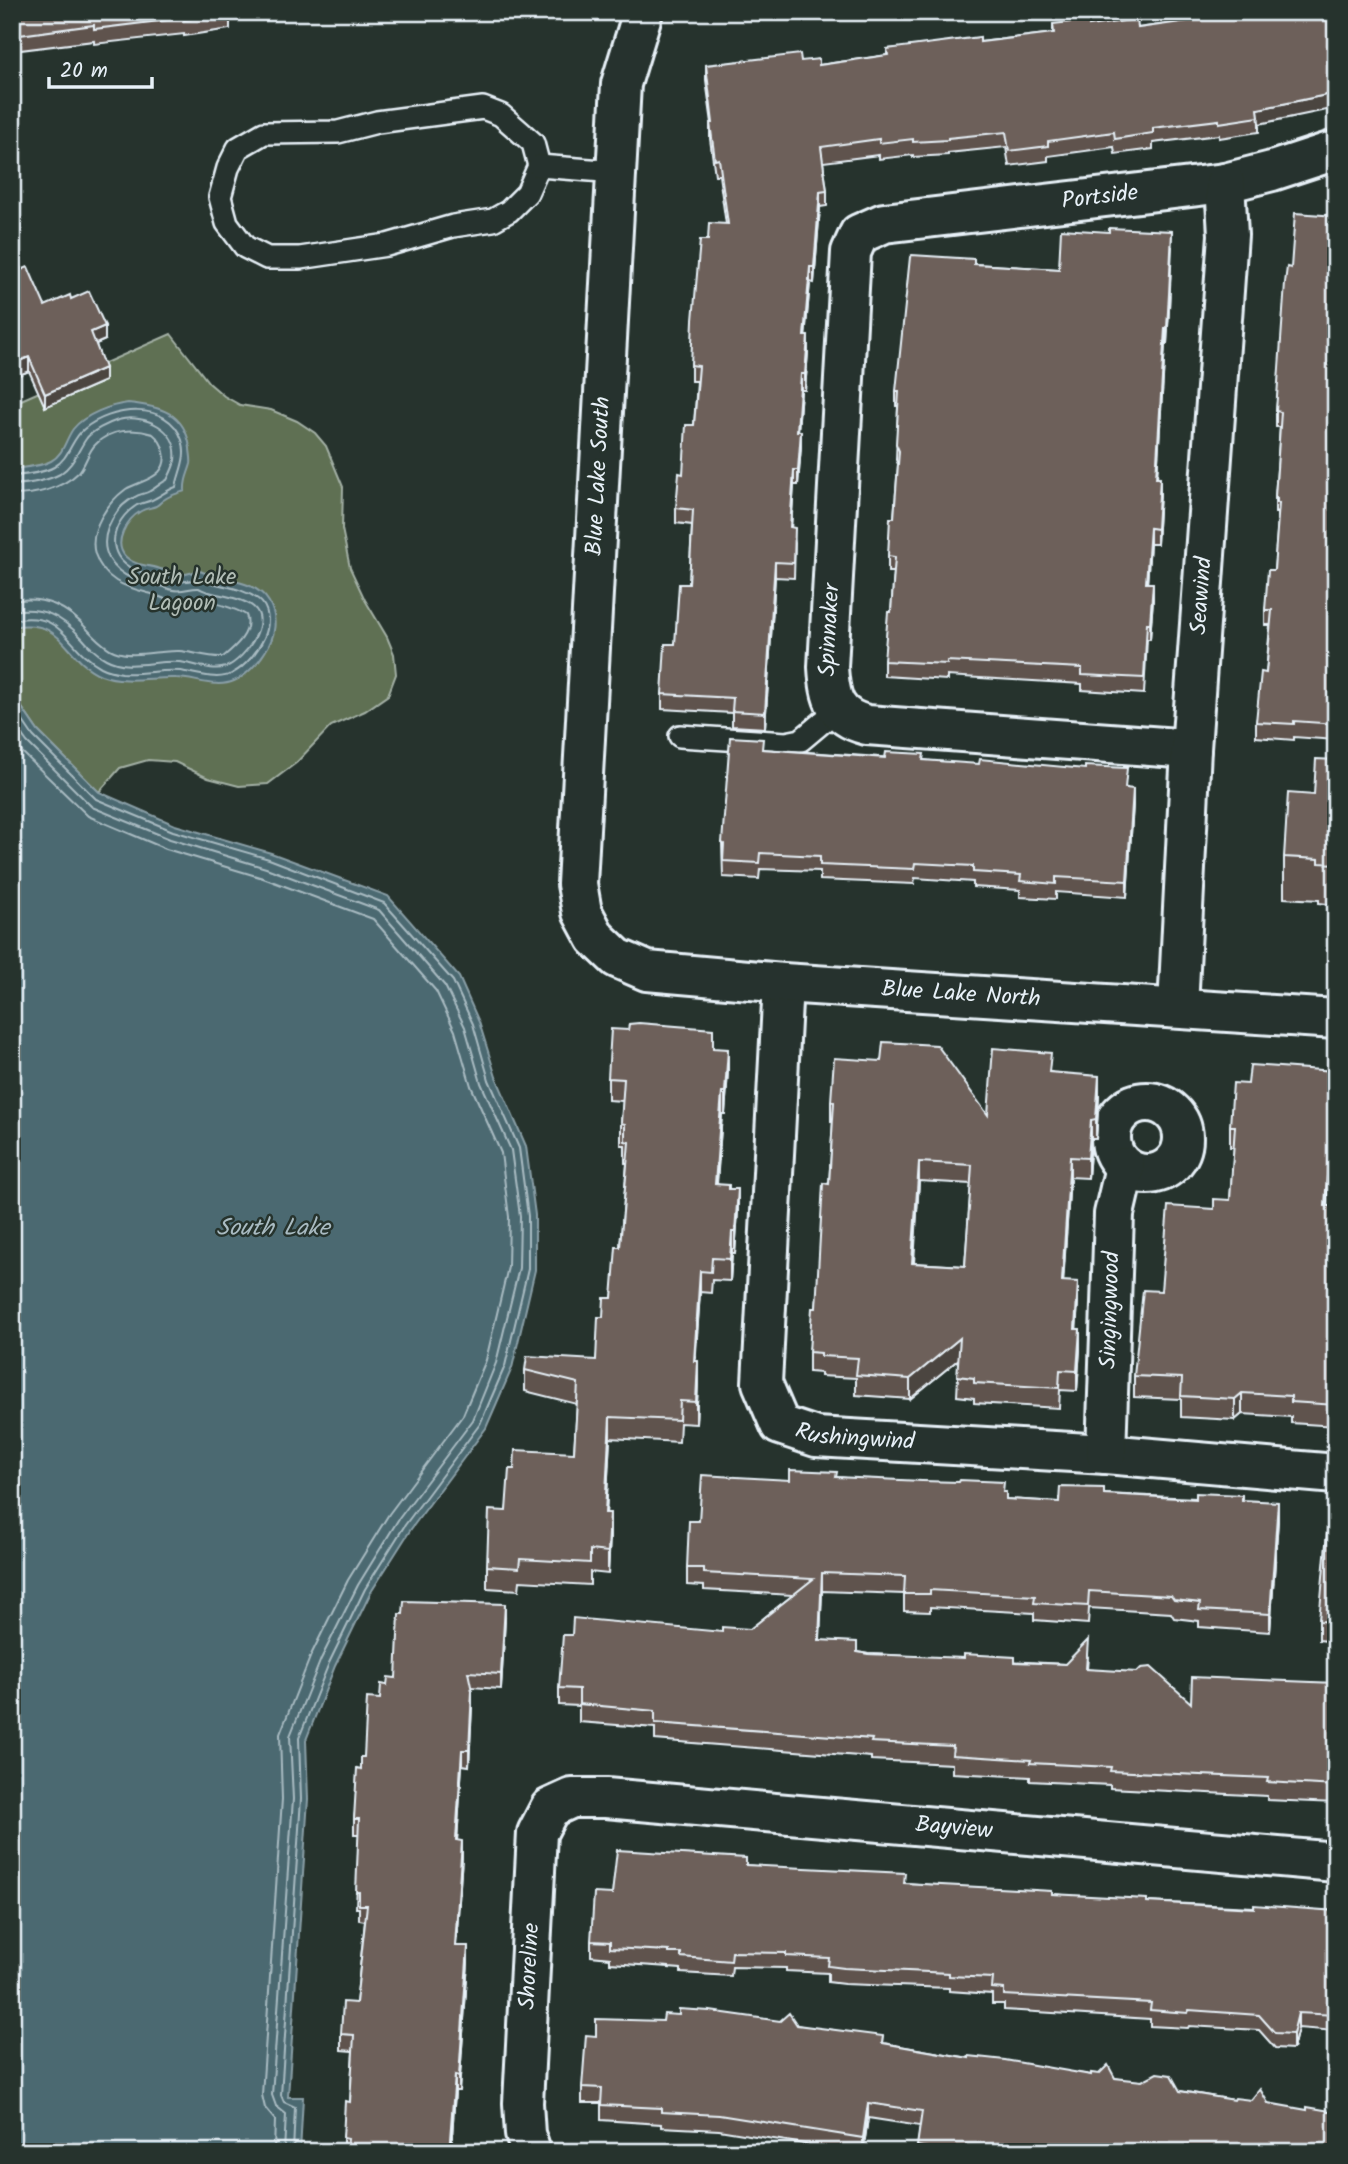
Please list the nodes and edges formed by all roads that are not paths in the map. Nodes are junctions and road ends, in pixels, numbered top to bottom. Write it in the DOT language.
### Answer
graph roads {
  1 [pos="643,12"];
  2 [pos="1336,150"];
  3 [pos="539,166"];
  4 [pos="616,172"];
  5 [pos="1224,183"];
  6 [pos="859,234"];
  7 [pos="838,709"];
  8 [pos="680,736"];
  9 [pos="1191,749"];
  10 [pos="596,938"];
  11 [pos="783,983"];
  12 [pos="1178,1008"];
  13 [pos="1336,1019"];
  14 [pos="1125,1167"];
  15 [pos="1106,1454"];
  16 [pos="1336,1474"];
  17 [pos="572,1798"];
  18 [pos="1336,1862"];
  19 [pos="531,2152"];
  1 -- 4 [label="street, Blue Lake South"];
  2 -- 5 [label="street, Portside"];
  3 -- 3 [label="lane"];
  3 -- 4 [label="lane"];
  4 -- 10 [label="street, Blue Lake South"];
  5 -- 6 [label="street, Portside"];
  5 -- 9 [label="street, Seawind"];
  6 -- 7 [label="street, Spinnaker"];
  7 -- 8 [label="lane"];
  7 -- 9 [label="street, Spinnaker"];
  9 -- 12 [label="street, Seawind"];
  10 -- 11 [label="street, Blue Lake North"];
  11 -- 12 [label="street, Blue Lake North"];
  11 -- 15 [label="street, Rushingwind"];
  12 -- 13 [label="street, Blue Lake North"];
  14 -- 15 [label="street, Singingwood"];
  15 -- 16 [label="street, Rushingwind"];
  17 -- 18 [label="street, Bayview"];
  17 -- 19 [label="street, Shoreline"];
}
